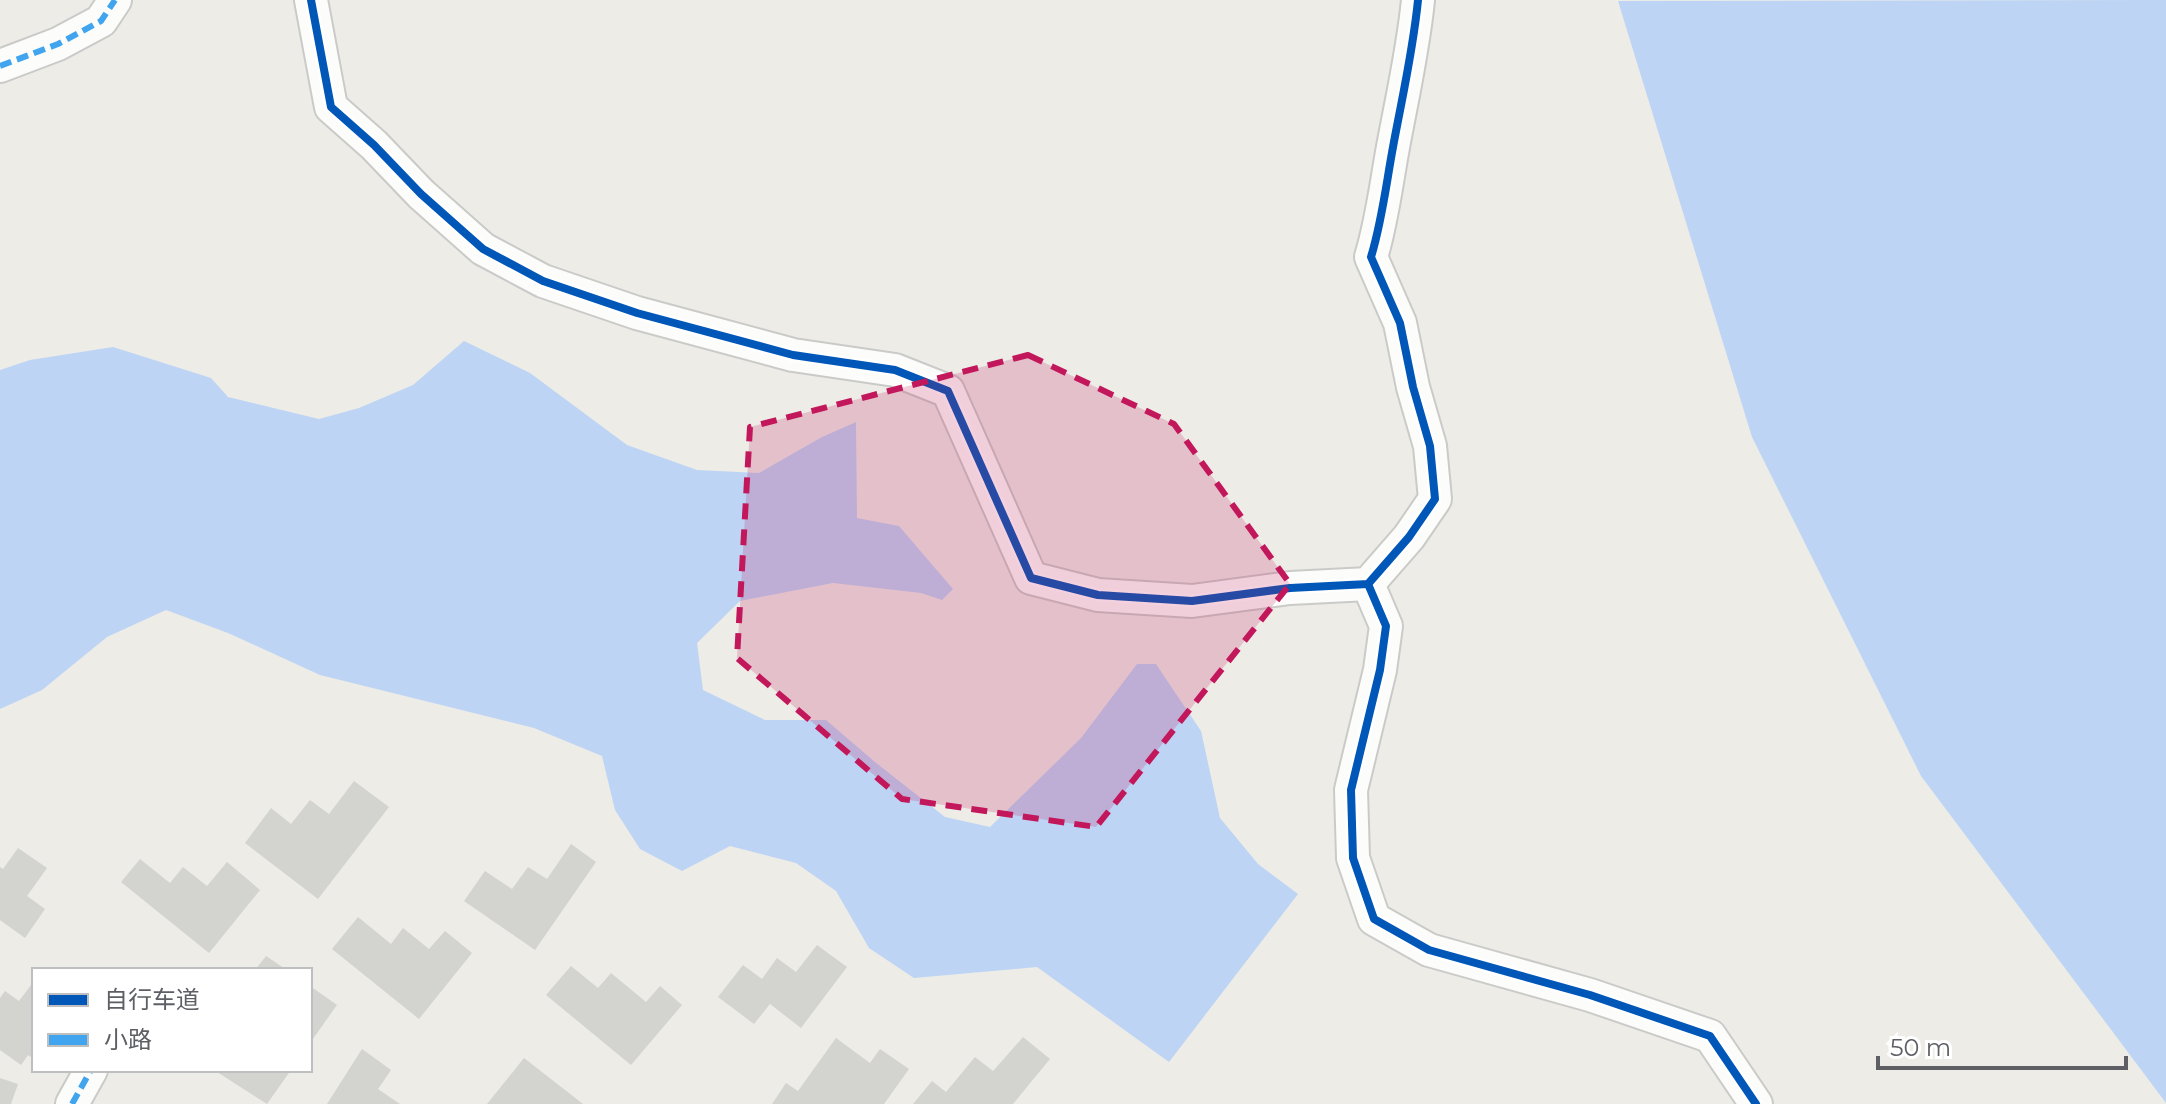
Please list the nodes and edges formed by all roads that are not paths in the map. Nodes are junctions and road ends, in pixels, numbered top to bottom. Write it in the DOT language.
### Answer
graph roads {
  1 [pos="115,0"];
  2 [pos="311,0"];
  3 [pos="1418,0"];
  4 [pos="0,66"];
  5 [pos="1368,584"];
  6 [pos="90,1072"];
  7 [pos="72,1104"];
  8 [pos="1756,1104"];
  1 -- 4 [label="street"];
  2 -- 5 [label="street"];
  3 -- 5 [label="street"];
  5 -- 8 [label="street"];
  6 -- 7 [label="street"];
}
